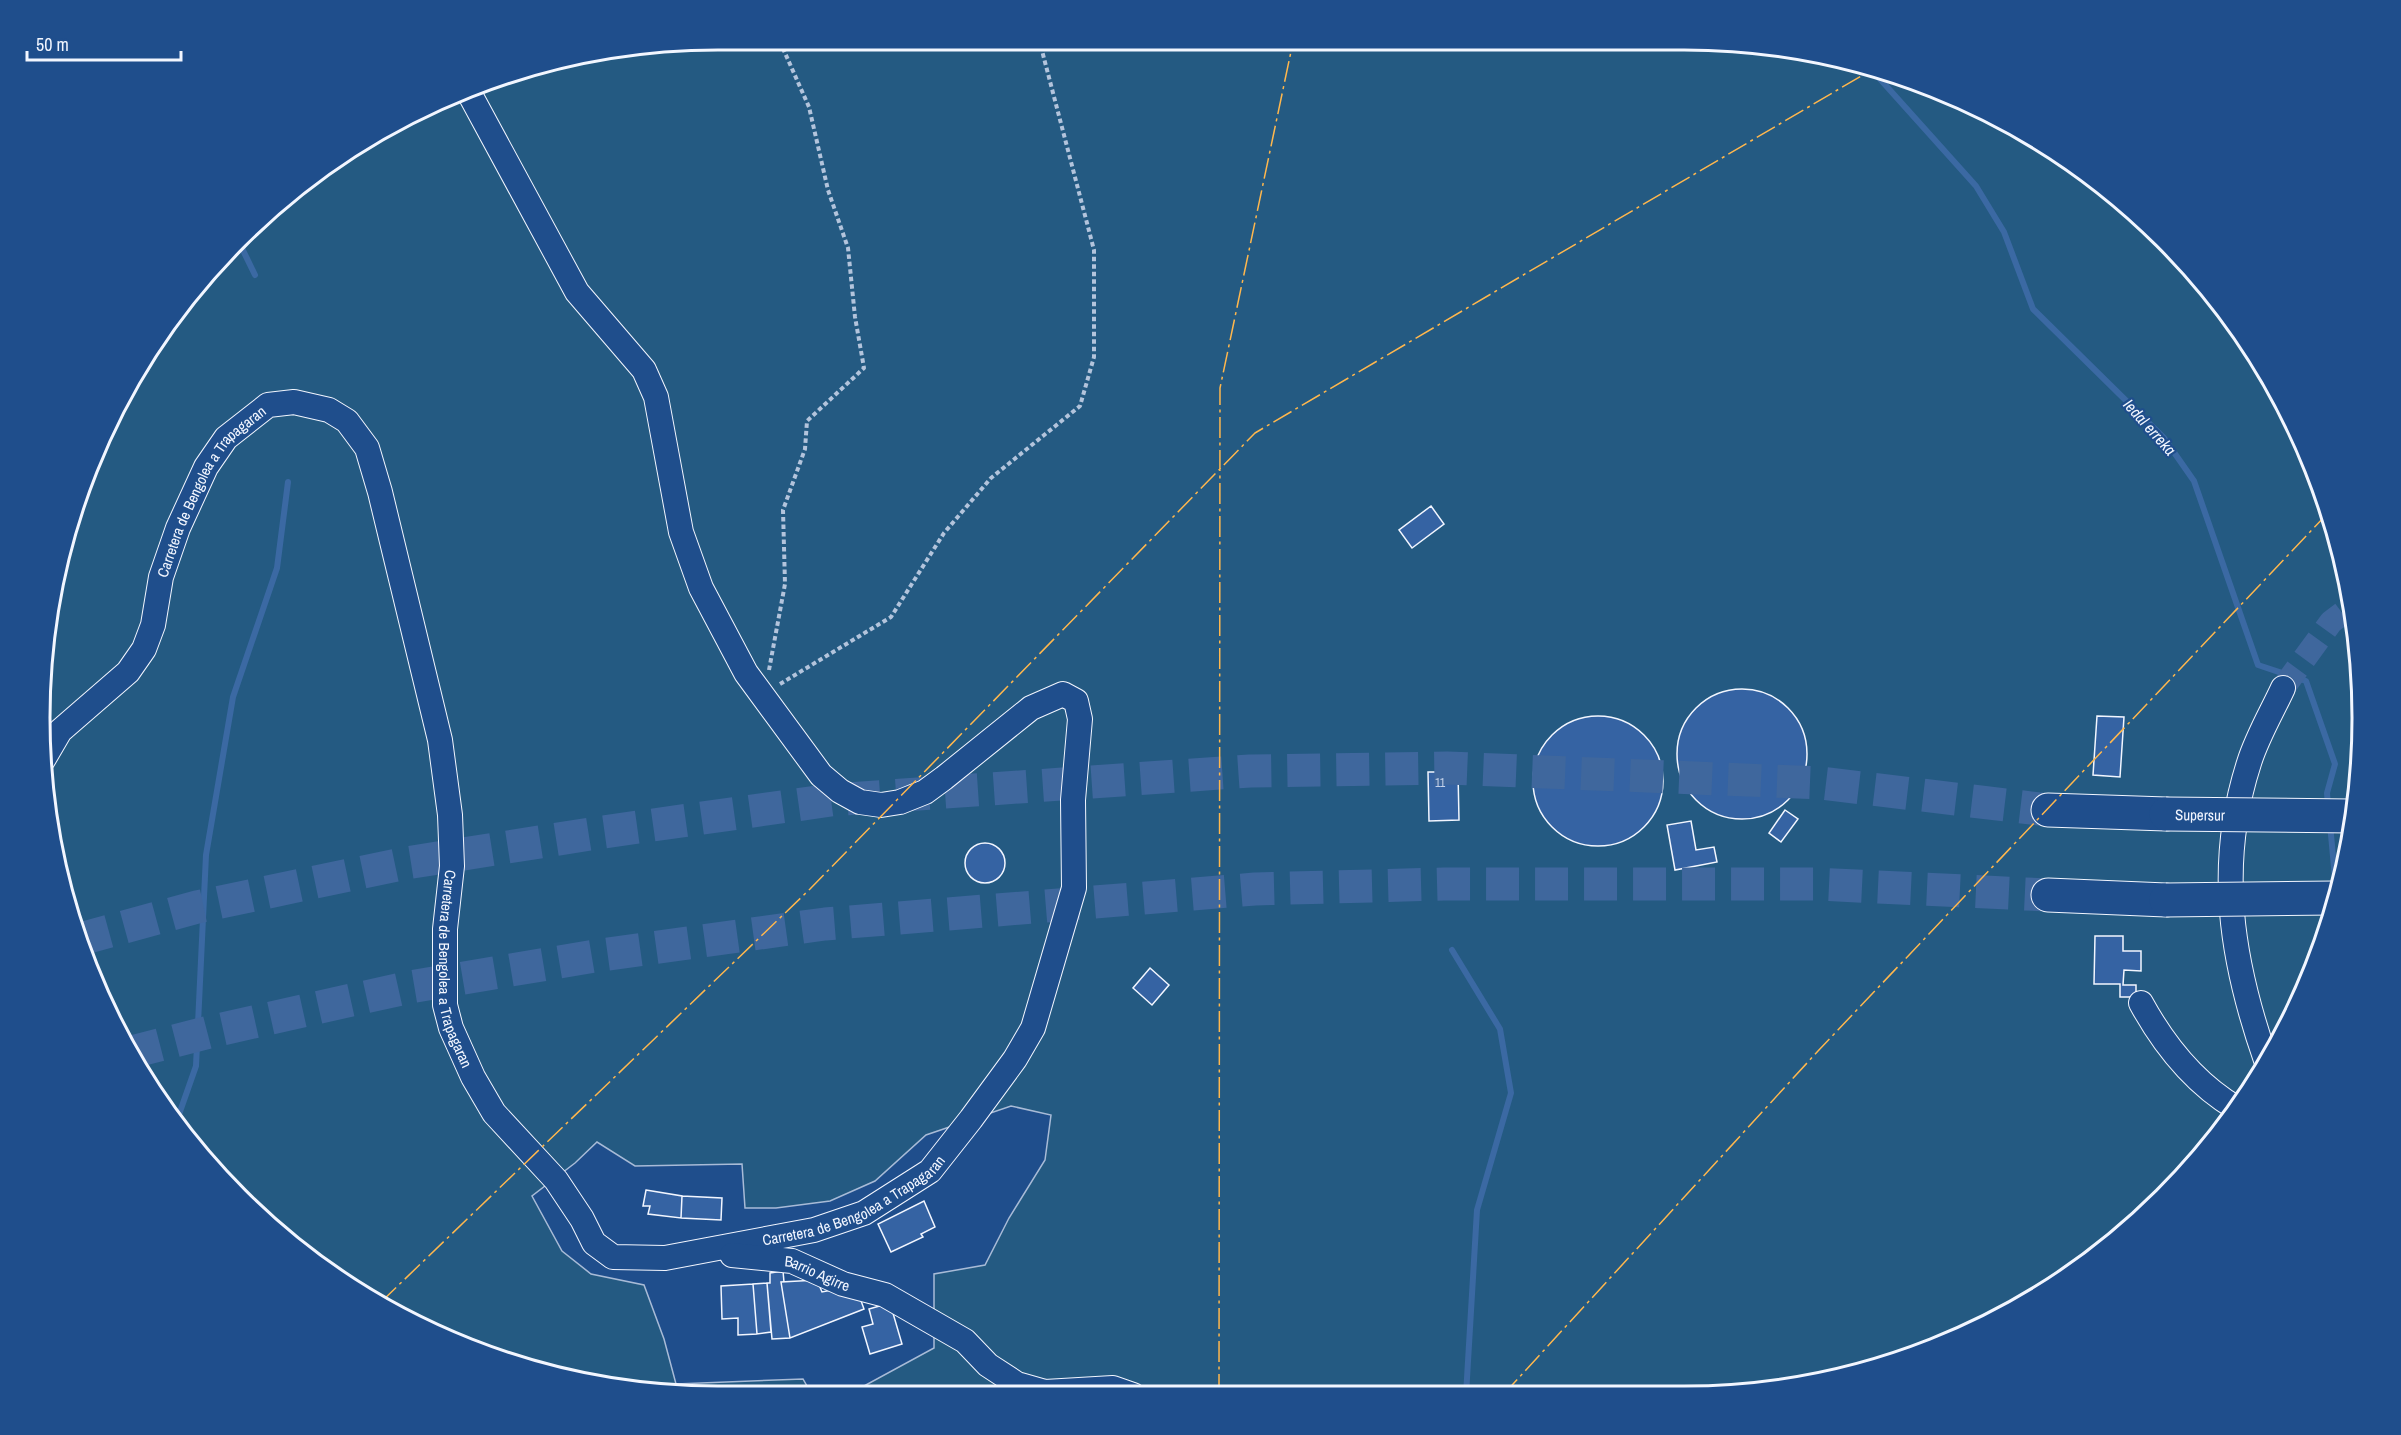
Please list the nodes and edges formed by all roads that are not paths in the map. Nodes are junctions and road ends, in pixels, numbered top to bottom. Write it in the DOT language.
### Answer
graph roads {
  1 [pos="472,96"];
  2 [pos="2283,688"];
  3 [pos="51,747"];
  4 [pos="2048,810"];
  5 [pos="2344,816"];
  6 [pos="2048,895"];
  7 [pos="2326,898"];
  8 [pos="2141,1003"];
  9 [pos="2263,1051"];
  10 [pos="2228,1104"];
  11 [pos="702,1252"];
  12 [pos="1024,1386"];
  1 -- 11 [label="street, Carretera de Bengolea a Trapagaran"];
  2 -- 9 [label="street"];
  3 -- 11 [label="street, Carretera de Bengolea a Trapagaran"];
  4 -- 5 [label="highway, Supersur, bridge"];
  6 -- 7 [label="highway, bridge"];
  8 -- 10 [label="street"];
  11 -- 12 [label="street, Barrio Agirre"];
}
